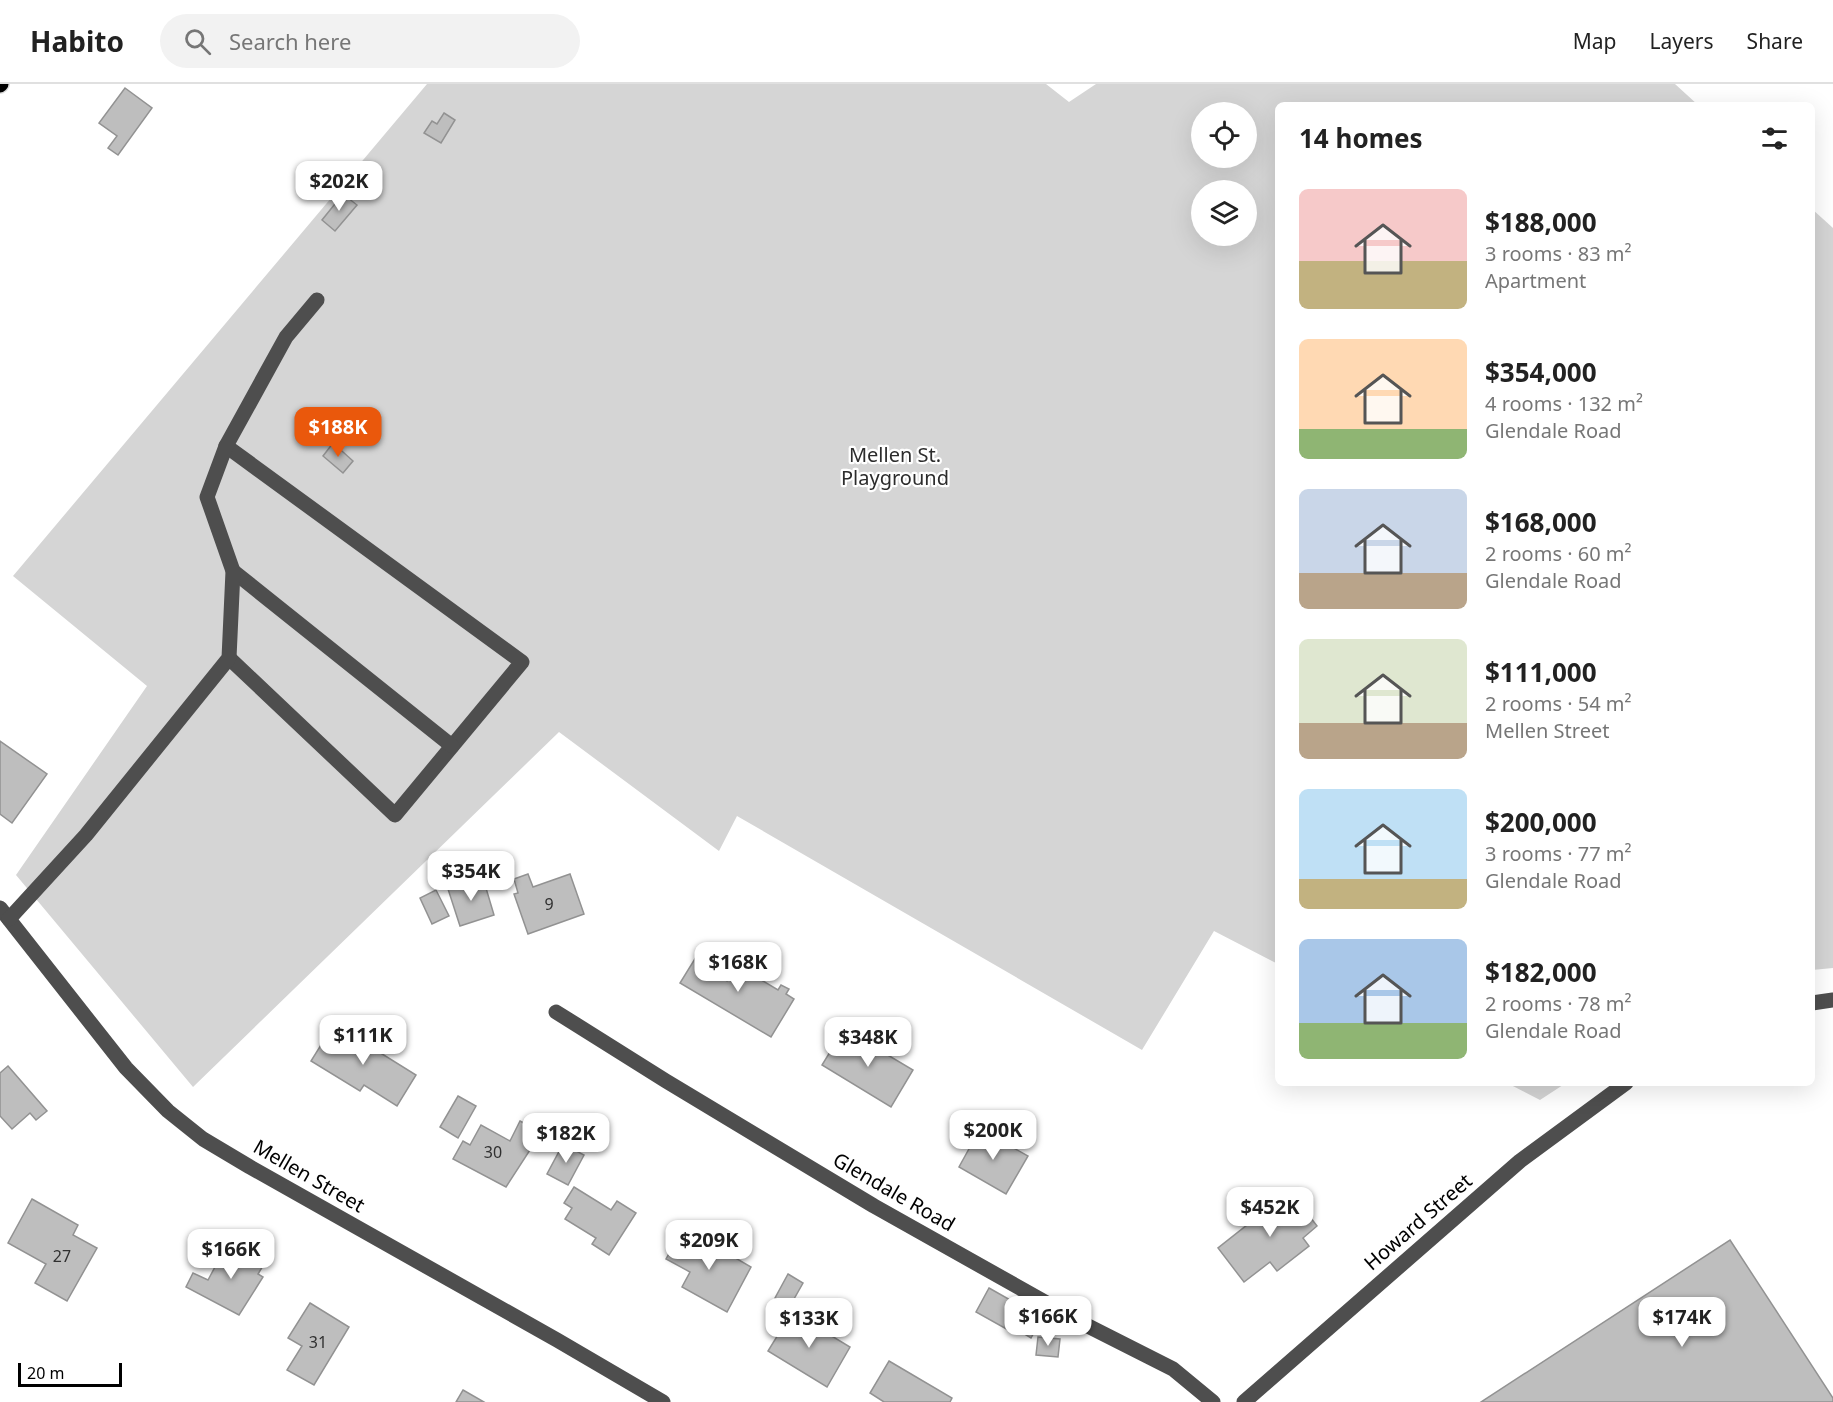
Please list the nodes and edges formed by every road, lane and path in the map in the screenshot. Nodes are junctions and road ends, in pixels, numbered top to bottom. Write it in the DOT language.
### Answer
graph roads {
  1 [pos="317,300"];
  2 [pos="226,446"];
  3 [pos="233,571"];
  4 [pos="229,658"];
  5 [pos="452,746"];
  6 [pos="4,913"];
  7 [pos="1833,1000"];
  8 [pos="1815,1003"];
  9 [pos="556,1012"];
  10 [pos="1622,1086"];
  11 [pos="663,1402"];
  12 [pos="1213,1402"];
  13 [pos="1244,1402"];
  1 -- 2 [label="street"];
  2 -- 3 [label="street"];
  2 -- 5 [label="street"];
  3 -- 4 [label="street"];
  3 -- 5 [label="street"];
  4 -- 5 [label="street"];
  4 -- 6 [label="street"];
  6 -- 11 [label="street, Mellen Street"];
  7 -- 8 [label="street"];
  9 -- 12 [label="street, Glendale Road"];
  10 -- 13 [label="street, Howard Street"];
}
